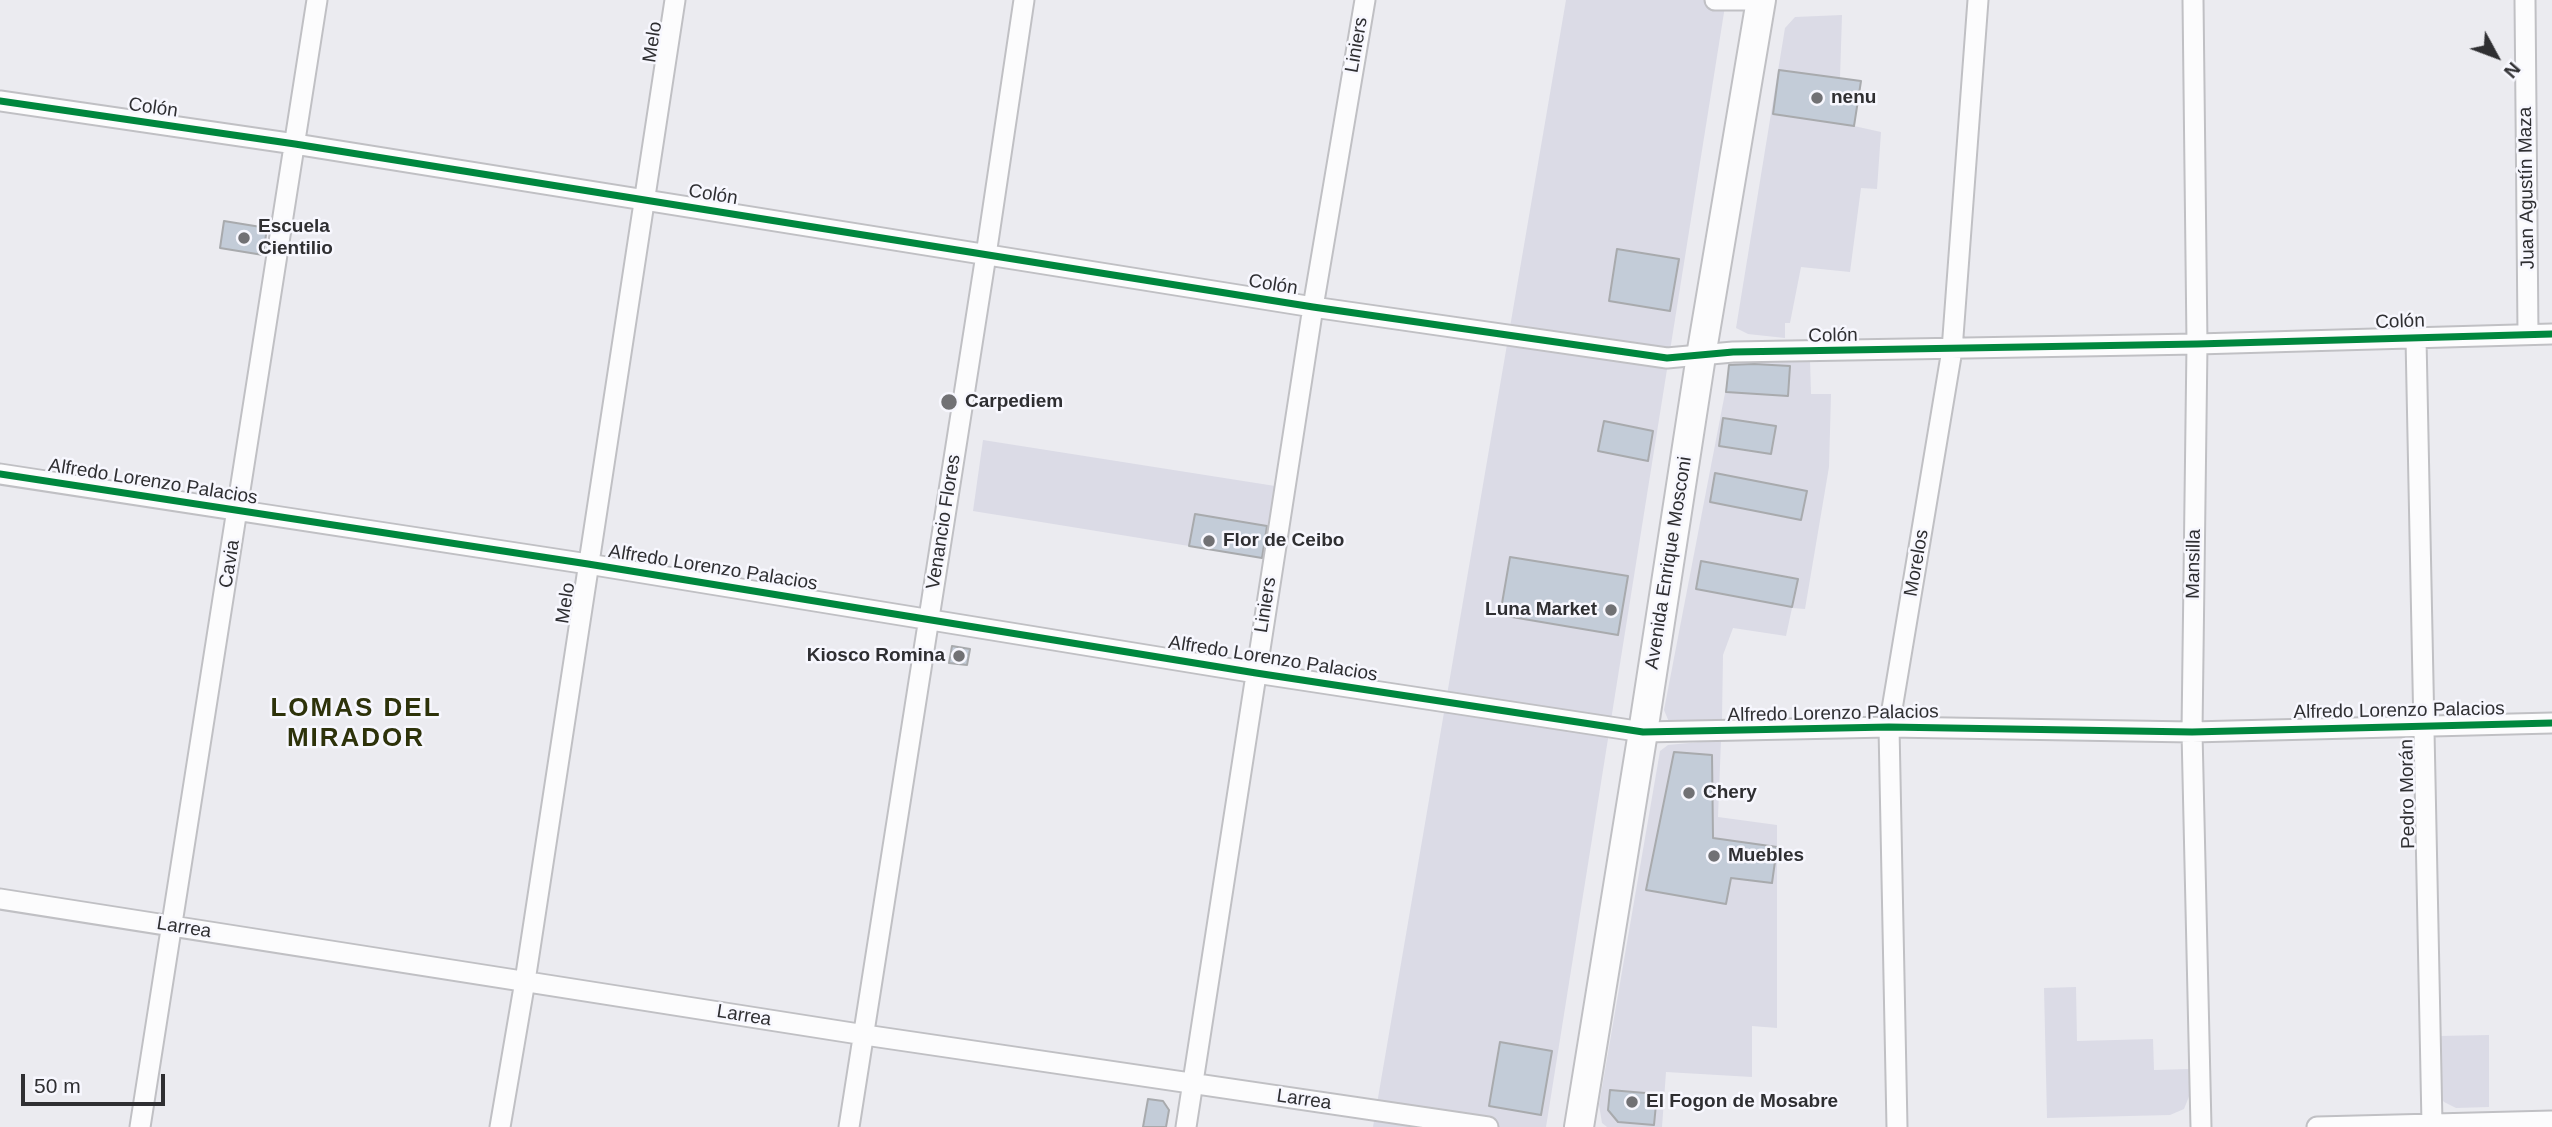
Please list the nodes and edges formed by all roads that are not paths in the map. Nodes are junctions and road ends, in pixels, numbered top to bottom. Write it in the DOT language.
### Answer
graph roads {
  1 [pos="317,0"];
  2 [pos="675,0"];
  3 [pos="1024,0"];
  4 [pos="1365,0"];
  5 [pos="1715,0"];
  6 [pos="1748,0"];
  7 [pos="1761,0"];
  8 [pos="1978,0"];
  9 [pos="2193,0"];
  10 [pos="2525,0"];
  11 [pos="0,101"];
  12 [pos="295,144"];
  13 [pos="645,200"];
  14 [pos="986,255"];
  15 [pos="1313,307"];
  16 [pos="2528,334"];
  17 [pos="2552,334"];
  18 [pos="2416,338"];
  19 [pos="2197,345"];
  20 [pos="1952,350"];
  21 [pos="1701,356"];
  22 [pos="0,474"];
  23 [pos="239,512"];
  24 [pos="588,564"];
  25 [pos="928,618"];
  26 [pos="1255,673"];
  27 [pos="2552,723"];
  28 [pos="1889,727"];
  29 [pos="2423,727"];
  30 [pos="1643,732"];
  31 [pos="2192,732"];
  32 [pos="0,899"];
  33 [pos="172,926"];
  34 [pos="525,981"];
  35 [pos="865,1035"];
  36 [pos="1192,1084"];
  37 [pos="2552,1121"];
  38 [pos="2432,1124"];
  39 [pos="140,1127"];
  40 [pos="500,1127"];
  41 [pos="849,1127"];
  42 [pos="1186,1127"];
  43 [pos="1488,1127"];
  44 [pos="1579,1127"];
  45 [pos="1897,1127"];
  46 [pos="2201,1127"];
  47 [pos="2317,1127"];
  1 -- 12 [label="street, Cavia"];
  2 -- 13 [label="street, Melo"];
  3 -- 14 [label="street, Venancio Flores"];
  4 -- 15 [label="street, Liniers"];
  5 -- 6 [label="street"];
  7 -- 21 [label="main road, Avenida Enrique Mosconi"];
  8 -- 20 [label="street, Morelos"];
  9 -- 19 [label="street, Mansilla"];
  10 -- 16 [label="street, Juan Agustín Maza"];
  11 -- 12 [label="street, Colón"];
  12 -- 13 [label="street, Colón"];
  12 -- 23 [label="street, Cavia"];
  13 -- 14 [label="street, Colón"];
  13 -- 24 [label="street, Melo"];
  14 -- 15 [label="street, Colón"];
  14 -- 25 [label="street, Venancio Flores"];
  15 -- 21 [label="street, Colón"];
  15 -- 26 [label="street, Liniers"];
  16 -- 17 [label="street, Colón"];
  16 -- 18 [label="street, Colón"];
  18 -- 19 [label="street, Colón"];
  18 -- 29 [label="street, Pedro Morán"];
  19 -- 20 [label="street, Colón"];
  19 -- 31 [label="street, Mansilla"];
  20 -- 21 [label="street, Colón"];
  20 -- 28 [label="street, Morelos"];
  21 -- 30 [label="main road, Avenida Enrique Mosconi"];
  22 -- 23 [label="street, Alfredo Lorenzo Palacios"];
  23 -- 24 [label="street, Alfredo Lorenzo Palacios"];
  23 -- 33 [label="street, Cavia"];
  24 -- 25 [label="street, Alfredo Lorenzo Palacios"];
  24 -- 34 [label="street, Melo"];
  25 -- 26 [label="street, Alfredo Lorenzo Palacios"];
  25 -- 35 [label="street, Venancio Flores"];
  26 -- 30 [label="street, Alfredo Lorenzo Palacios"];
  26 -- 36 [label="street, Liniers"];
  27 -- 29 [label="street, Alfredo Lorenzo Palacios"];
  28 -- 30 [label="street, Alfredo Lorenzo Palacios"];
  28 -- 31 [label="street, Alfredo Lorenzo Palacios"];
  28 -- 45 [label="street, Morelos"];
  29 -- 31 [label="street, Alfredo Lorenzo Palacios"];
  29 -- 38 [label="street, Pedro Morán"];
  30 -- 44 [label="main road, Avenida Enrique Mosconi"];
  31 -- 46 [label="street, Mansilla"];
  32 -- 33 [label="street, Larrea"];
  33 -- 34 [label="street, Larrea"];
  33 -- 39 [label="street, Cavia"];
  34 -- 35 [label="street, Larrea"];
  34 -- 40 [label="street, Melo"];
  35 -- 36 [label="street, Larrea"];
  35 -- 41 [label="street, Venancio Flores"];
  36 -- 42 [label="street, Liniers"];
  36 -- 43 [label="street, Larrea"];
  37 -- 38 [label="street"];
  38 -- 47 [label="street"];
}
